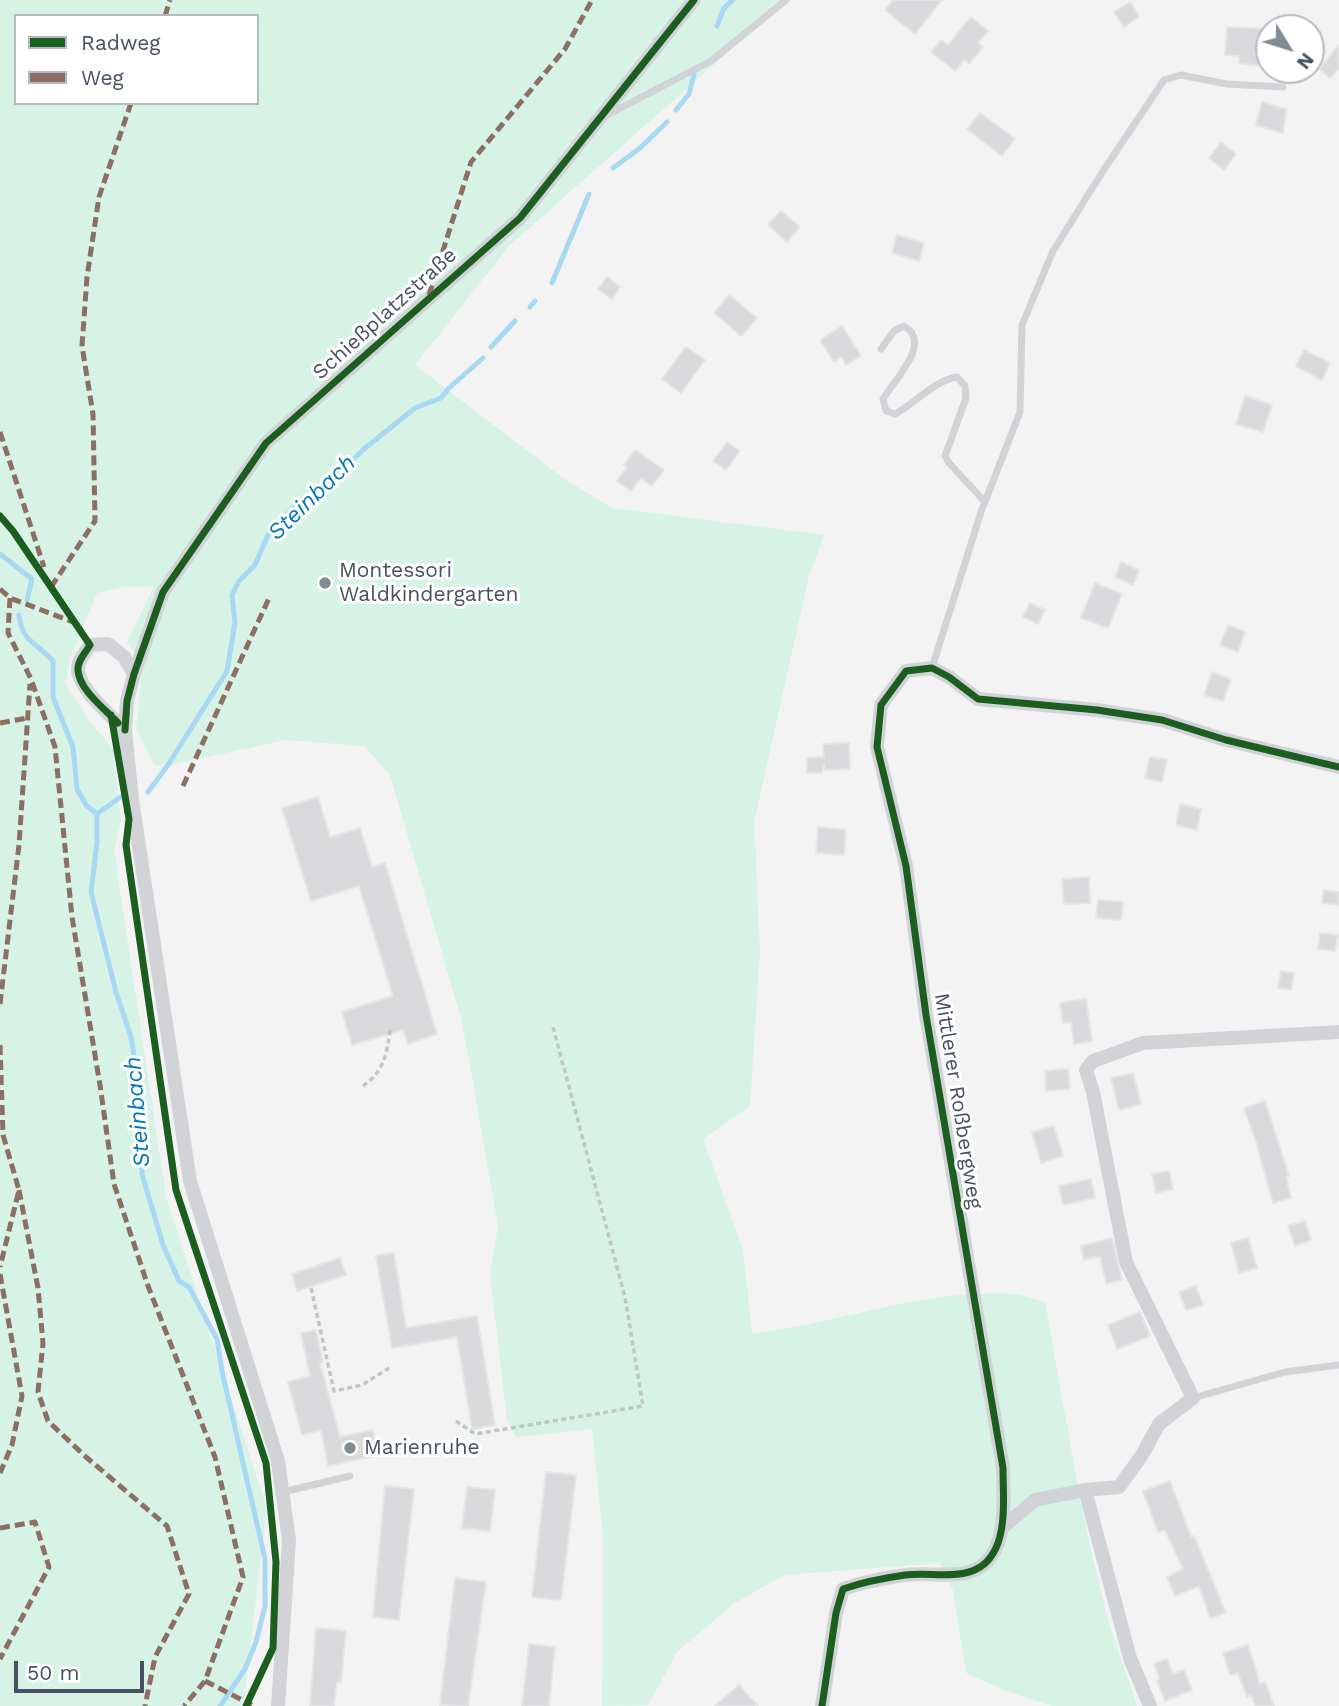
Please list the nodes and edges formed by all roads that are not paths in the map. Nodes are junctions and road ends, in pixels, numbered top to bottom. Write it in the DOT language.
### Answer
graph roads {
  1 [pos="694,0"];
  2 [pos="786,0"];
  3 [pos="1283,87"];
  4 [pos="594,122"];
  5 [pos="881,349"];
  6 [pos="985,502"];
  7 [pos="932,668"];
  8 [pos="134,674"];
  9 [pos="125,730"];
  10 [pos="1339,767"];
  11 [pos="1339,1032"];
  12 [pos="1339,1365"];
  13 [pos="1194,1398"];
  14 [pos="350,1476"];
  15 [pos="1085,1490"];
  16 [pos="282,1492"];
  17 [pos="1002,1528"];
  18 [pos="278,1706"];
  19 [pos="822,1706"];
  20 [pos="1150,1706"];
  1 -- 4 [label="street, Schießplatzstraße"];
  2 -- 4 [label="lane"];
  3 -- 6 [label="lane"];
  4 -- 8 [label="street, Schießplatzstraße"];
  5 -- 6 [label="lane"];
  6 -- 7 [label="lane"];
  7 -- 10 [label="street"];
  7 -- 17 [label="street, Mittlerer Roßbergweg"];
  8 -- 9 [label="street, Schießplatzstraße"];
  8 -- 9 [label="street"];
  9 -- 16 [label="street, Schießplatzstraße"];
  11 -- 13 [label="street"];
  12 -- 13 [label="lane"];
  13 -- 15 [label="street, Mittlerer Roßbergweg"];
  14 -- 16 [label="lane"];
  15 -- 17 [label="street, Mittlerer Roßbergweg"];
  15 -- 20 [label="street"];
  16 -- 18 [label="street, Schießplatzstraße"];
  17 -- 19 [label="street, Mittlerer Roßbergweg"];
}
